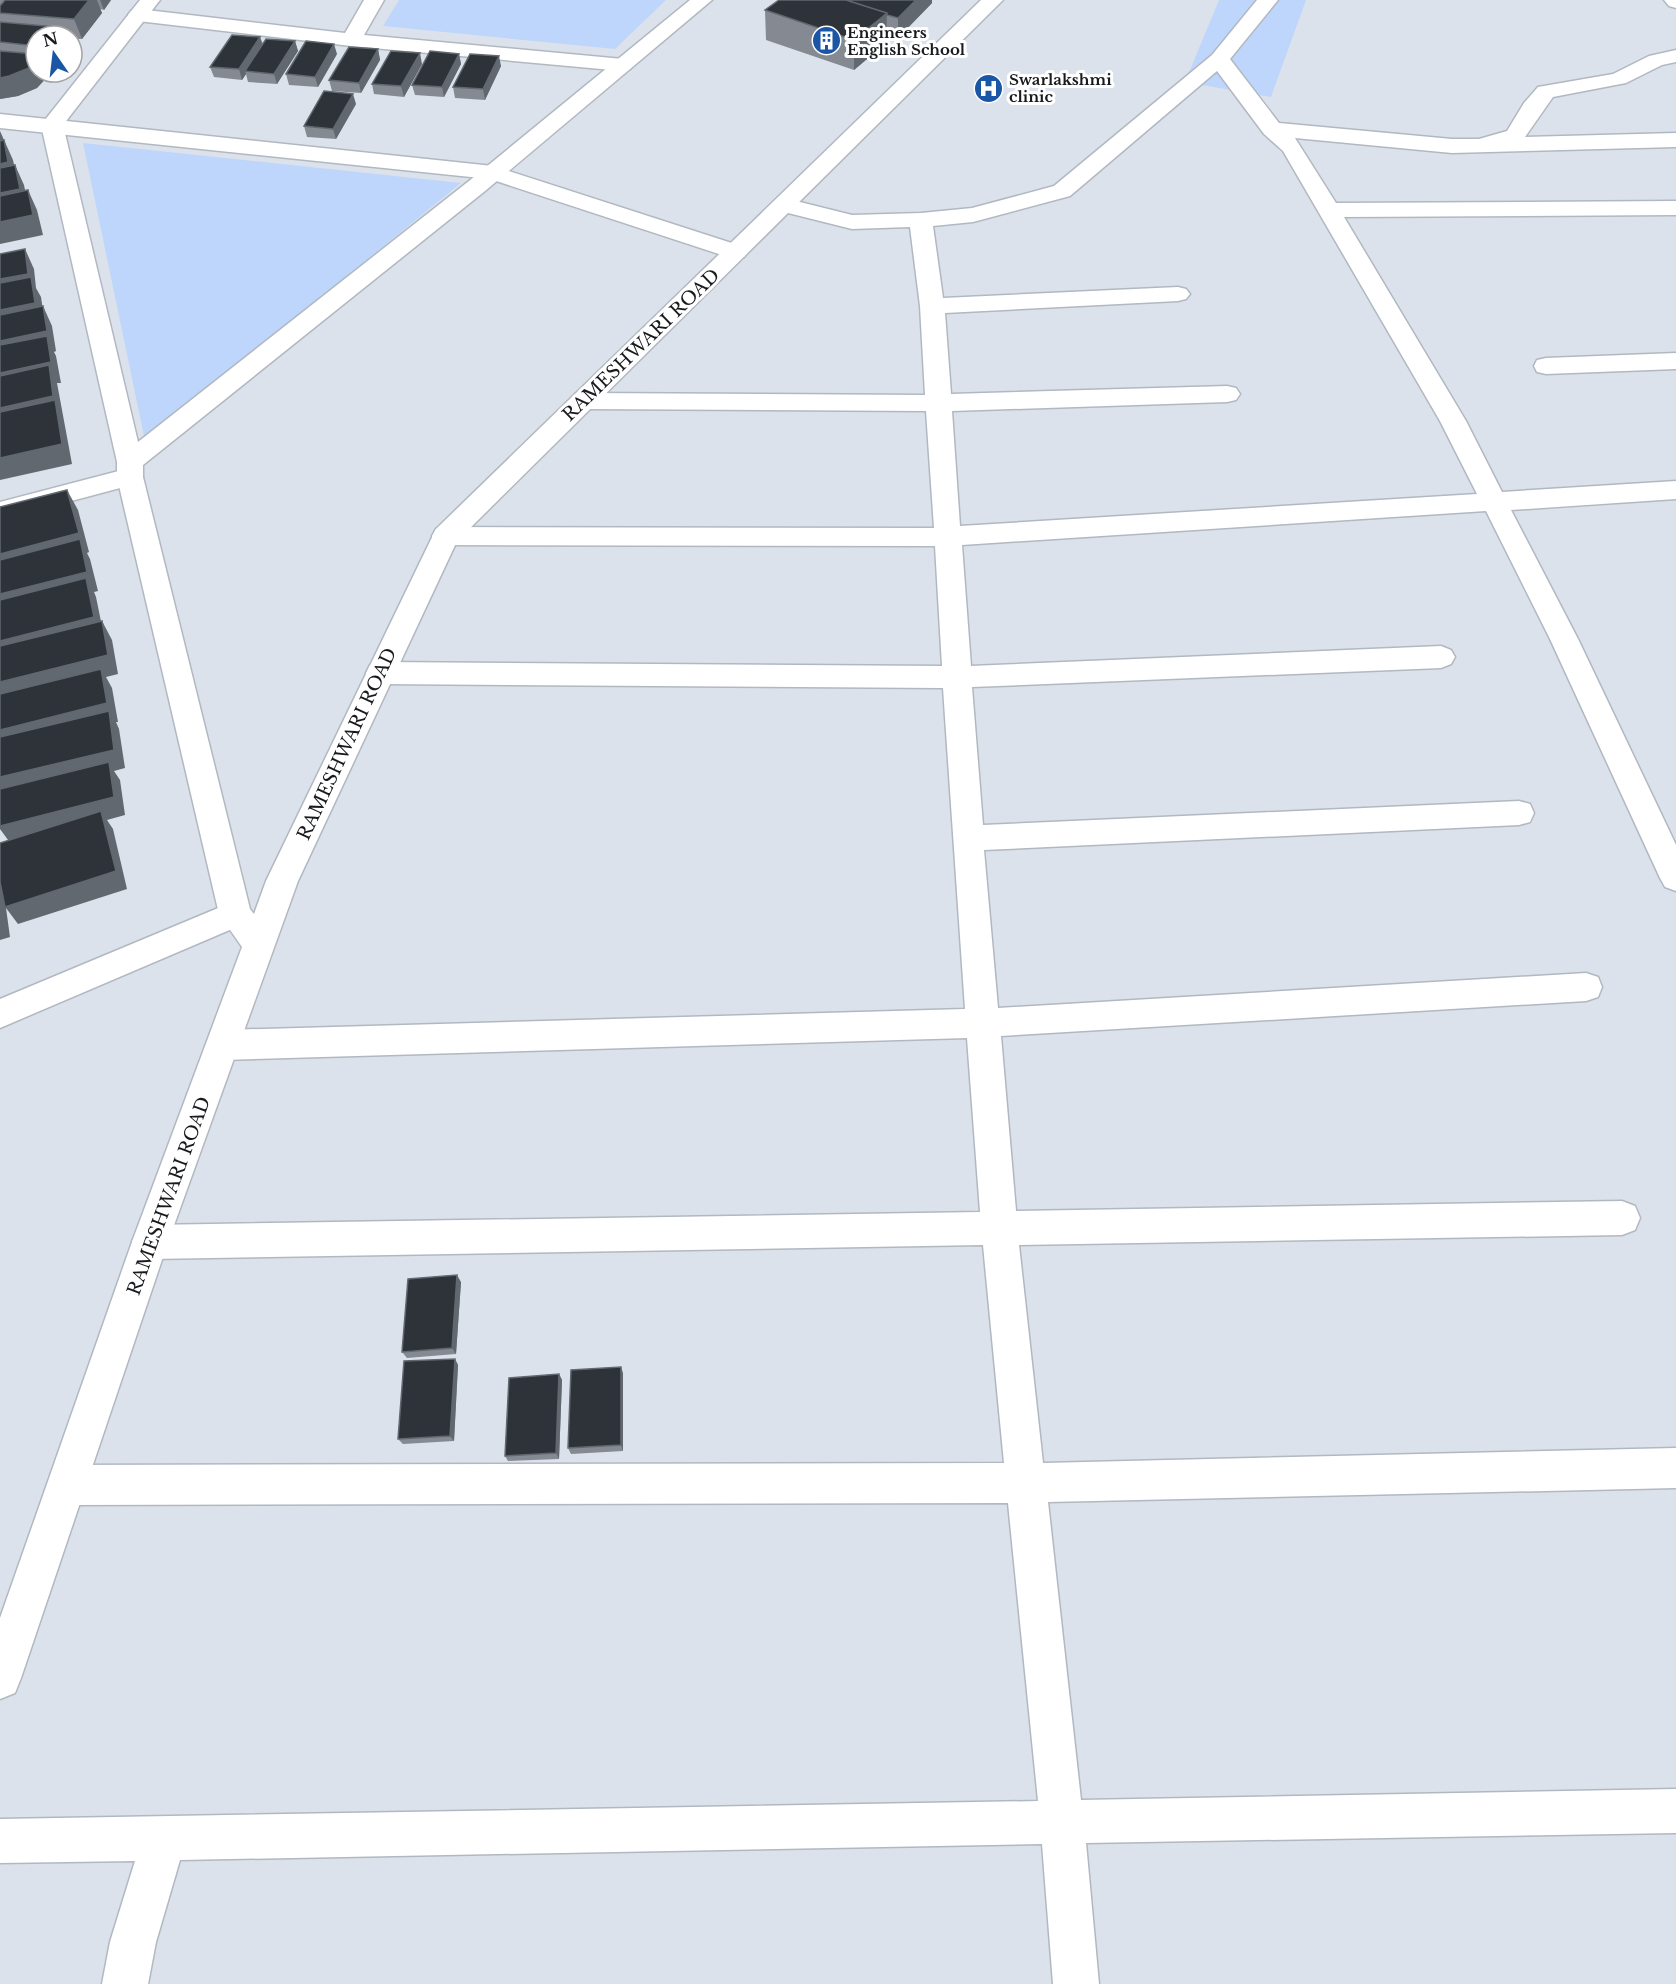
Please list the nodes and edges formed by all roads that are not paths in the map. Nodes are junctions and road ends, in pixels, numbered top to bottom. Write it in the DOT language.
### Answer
graph roads {
  1 [pos="374,0"];
  2 [pos="702,0"];
  3 [pos="993,0"];
  4 [pos="1268,0"];
  5 [pos="144,7"];
  6 [pos="351,40"];
  7 [pos="1676,56"];
  8 [pos="1219,58"];
  9 [pos="623,65"];
  10 [pos="0,121"];
  11 [pos="52,125"];
  12 [pos="1272,129"];
  13 [pos="1676,140"];
  14 [pos="1478,144"];
  15 [pos="493,172"];
  16 [pos="784,205"];
  17 [pos="1676,208"];
  18 [pos="1329,210"];
  19 [pos="921,220"];
  20 [pos="736,252"];
  21 [pos="1178,294"];
  22 [pos="932,306"];
  23 [pos="1676,361"];
  24 [pos="1546,366"];
  25 [pos="1227,394"];
  26 [pos="584,401"];
  27 [pos="940,403"];
  28 [pos="130,470"];
  29 [pos="1676,490"];
  30 [pos="1496,504"];
  31 [pos="0,511"];
  32 [pos="446,536"];
  33 [pos="950,536"];
  34 [pos="1441,657"];
  35 [pos="380,673"];
  36 [pos="958,677"];
  37 [pos="1520,813"];
  38 [pos="968,837"];
  39 [pos="1676,878"];
  40 [pos="235,914"];
  41 [pos="260,944"];
  42 [pos="1586,987"];
  43 [pos="0,1014"];
  44 [pos="984,1023"];
  45 [pos="224,1045"];
  46 [pos="1622,1218"];
  47 [pos="999,1229"];
  48 [pos="150,1242"];
  49 [pos="1676,1468"];
  50 [pos="1026,1483"];
  51 [pos="67,1485"];
  52 [pos="0,1678"];
  53 [pos="1676,1811"];
  54 [pos="1062,1822"];
  55 [pos="164,1838"];
  56 [pos="0,1841"];
  57 [pos="125,1984"];
  58 [pos="1076,1984"];
  1 -- 6 [label="street"];
  2 -- 9 [label="street"];
  3 -- 16 [label="street, RAMESHWARI ROAD"];
  4 -- 8 [label="street"];
  5 -- 6 [label="street"];
  5 -- 11 [label="street"];
  6 -- 9 [label="street"];
  7 -- 14 [label="street"];
  8 -- 12 [label="street"];
  8 -- 19 [label="street"];
  9 -- 15 [label="street"];
  10 -- 11 [label="street"];
  11 -- 15 [label="street"];
  11 -- 28 [label="street"];
  12 -- 14 [label="street"];
  12 -- 18 [label="street"];
  13 -- 14 [label="street"];
  15 -- 20 [label="street"];
  15 -- 28 [label="street"];
  16 -- 19 [label="street"];
  16 -- 20 [label="street, RAMESHWARI ROAD"];
  17 -- 18 [label="street"];
  18 -- 30 [label="street"];
  19 -- 22 [label="street"];
  20 -- 26 [label="street, RAMESHWARI ROAD"];
  21 -- 22 [label="street"];
  22 -- 27 [label="street"];
  23 -- 24 [label="street"];
  25 -- 27 [label="street"];
  26 -- 27 [label="street"];
  26 -- 32 [label="street, RAMESHWARI ROAD"];
  27 -- 33 [label="street"];
  28 -- 31 [label="street"];
  28 -- 40 [label="street"];
  29 -- 30 [label="street"];
  30 -- 33 [label="street"];
  30 -- 39 [label="street"];
  32 -- 33 [label="street"];
  32 -- 35 [label="street, RAMESHWARI ROAD"];
  33 -- 36 [label="street"];
  34 -- 36 [label="street"];
  35 -- 36 [label="street"];
  35 -- 41 [label="street, RAMESHWARI ROAD"];
  36 -- 38 [label="street"];
  37 -- 38 [label="street"];
  38 -- 44 [label="street"];
  40 -- 41 [label="street"];
  40 -- 43 [label="street"];
  41 -- 45 [label="street, RAMESHWARI ROAD"];
  42 -- 44 [label="street"];
  44 -- 45 [label="street"];
  44 -- 47 [label="street"];
  45 -- 48 [label="street, RAMESHWARI ROAD"];
  46 -- 47 [label="street"];
  47 -- 48 [label="street"];
  47 -- 50 [label="street"];
  48 -- 51 [label="street, RAMESHWARI ROAD"];
  49 -- 50 [label="street"];
  50 -- 51 [label="street"];
  50 -- 54 [label="street"];
  51 -- 52 [label="street, RAMESHWARI ROAD"];
  53 -- 54 [label="street"];
  54 -- 55 [label="street"];
  54 -- 58 [label="street"];
  55 -- 56 [label="street"];
  55 -- 57 [label="street"];
}
